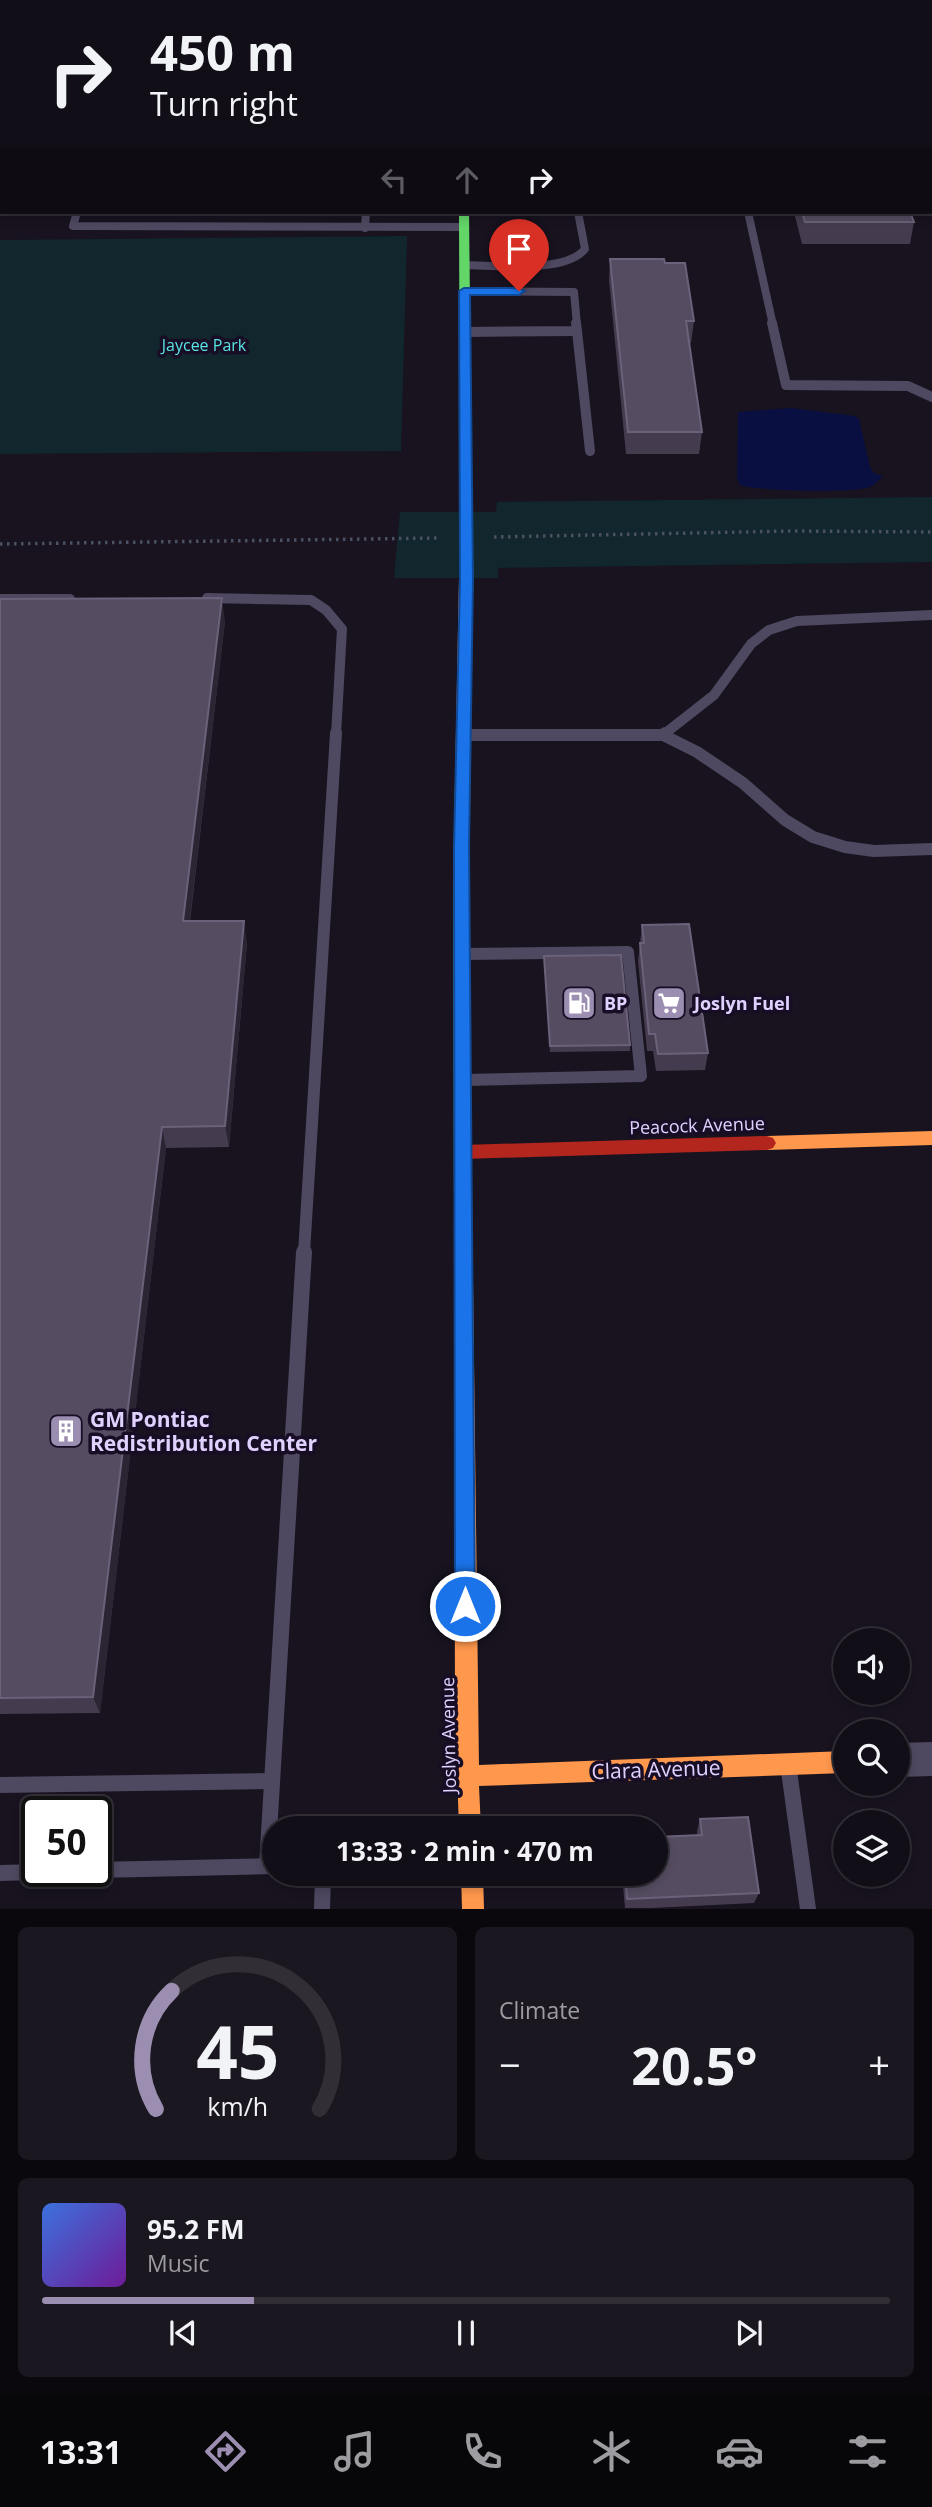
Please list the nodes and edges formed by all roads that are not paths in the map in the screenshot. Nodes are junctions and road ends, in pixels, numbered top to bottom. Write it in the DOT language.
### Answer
graph roads {
  1 [pos="76,214"];
  2 [pos="366,214"];
  3 [pos="578,214"];
  4 [pos="748,214"];
  5 [pos="464,219"];
  6 [pos="365,228"];
  7 [pos="464,265"];
  8 [pos="464,291"];
  9 [pos="577,331"];
  10 [pos="465,332"];
  11 [pos="932,397"];
  12 [pos="590,451"];
  13 [pos="196,598"];
  14 [pos="0,599"];
  15 [pos="84,599"];
  16 [pos="932,615"];
  17 [pos="463,735"];
  18 [pos="663,735"];
  19 [pos="932,849"];
  20 [pos="461,954"];
  21 [pos="462,1080"];
  22 [pos="932,1138"];
  23 [pos="463,1152"];
  24 [pos="932,1759"];
  25 [pos="910,1760"];
  26 [pos="833,1762"];
  27 [pos="788,1764"];
  28 [pos="468,1776"];
  29 [pos="272,1781"];
  30 [pos="0,1785"];
  31 [pos="272,1816"];
  32 [pos="470,1816"];
  33 [pos="262,1866"];
  34 [pos="112,1870"];
  35 [pos="0,1872"];
  36 [pos="21,1872"];
  37 [pos="322,1886"];
  38 [pos="472,1886"];
  39 [pos="321,1909"];
  40 [pos="473,1909"];
  41 [pos="808,1909"];
  1 -- 6 [label="lane"];
  2 -- 6 [label="lane"];
  3 -- 7 [label="lane"];
  4 -- 11 [label="lane"];
  5 -- 6 [label="lane"];
  5 -- 7 [label="main road, Joslyn Avenue"];
  7 -- 8 [label="main road, Joslyn Avenue"];
  8 -- 9 [label="lane"];
  8 -- 10 [label="main road, Joslyn Avenue"];
  9 -- 10 [label="lane"];
  9 -- 12 [label="lane"];
  10 -- 17 [label="main road, Joslyn Avenue, bridge"];
  13 -- 29 [label="lane"];
  14 -- 15 [label="lane"];
  16 -- 18 [label="lane"];
  17 -- 18 [label="lane"];
  17 -- 20 [label="main road, Joslyn Avenue"];
  18 -- 19 [label="lane"];
  20 -- 21 [label="main road, Joslyn Avenue"];
  20 -- 21 [label="lane"];
  21 -- 23 [label="main road, Joslyn Avenue"];
  22 -- 23 [label="main road, Peacock Avenue"];
  23 -- 28 [label="main road, Joslyn Avenue"];
  24 -- 25 [label="street"];
  26 -- 27 [label="main road, Clara Avenue"];
  27 -- 28 [label="main road, Clara Avenue"];
  27 -- 41 [label="lane"];
  28 -- 32 [label="main road, Joslyn Avenue"];
  29 -- 30 [label="lane"];
  29 -- 31 [label="lane"];
  33 -- 34 [label="lane"];
  35 -- 36 [label="lane"];
  37 -- 39 [label="lane"];
  38 -- 40 [label="main road"];
}
